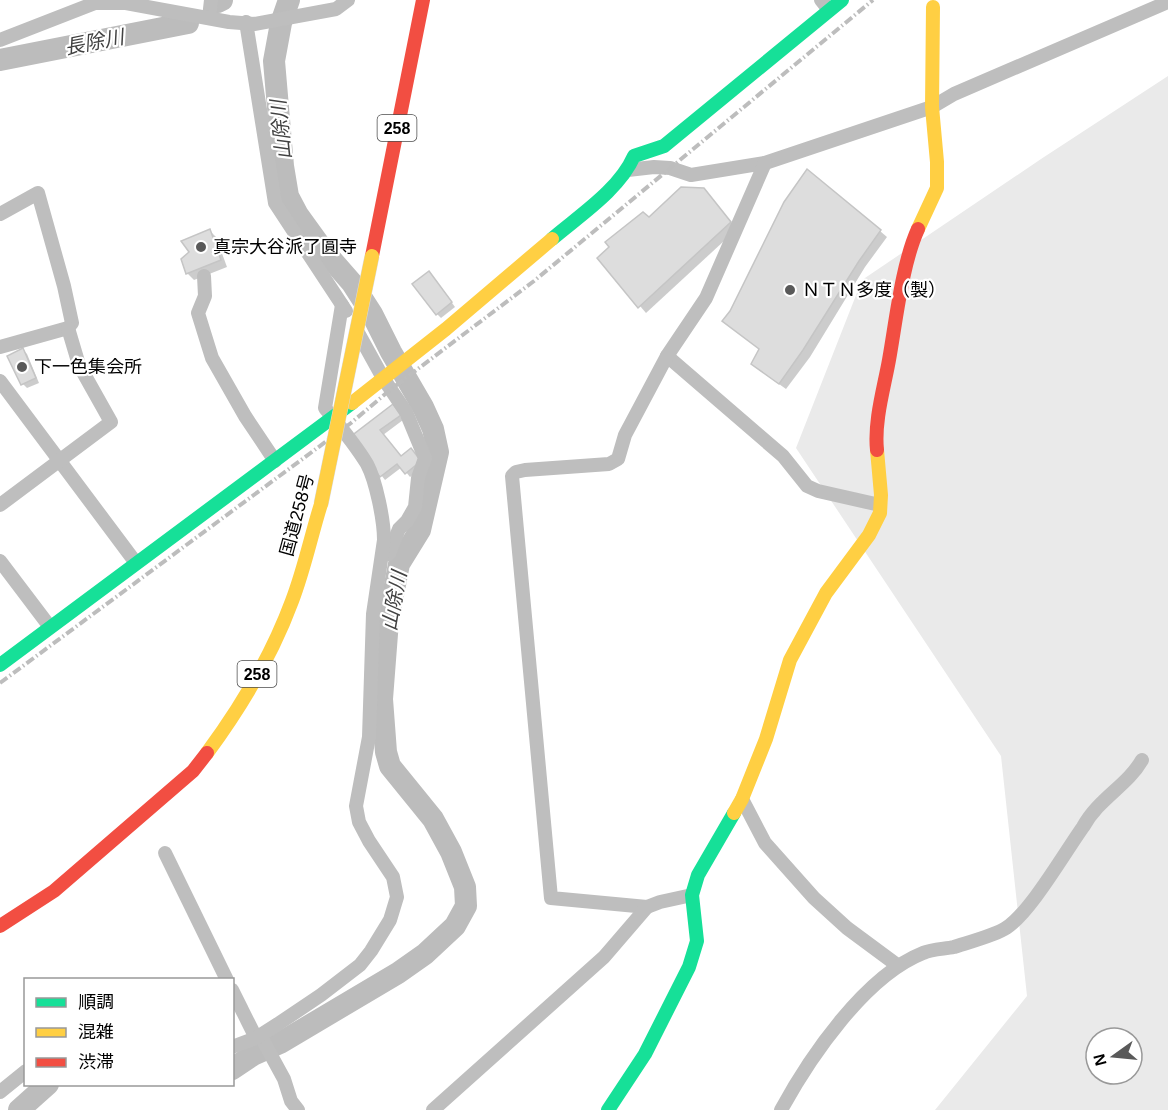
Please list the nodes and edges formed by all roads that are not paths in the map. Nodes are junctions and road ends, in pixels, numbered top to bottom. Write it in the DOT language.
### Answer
graph roads {
  1 [pos="211,0"];
  2 [pos="348,0"];
  3 [pos="423,0"];
  4 [pos="842,0"];
  5 [pos="126,1"];
  6 [pos="1168,2"];
  7 [pos="825,5"];
  8 [pos="933,7"];
  9 [pos="209,18"];
  10 [pos="250,23"];
  11 [pos="0,40"];
  12 [pos="932,107"];
  13 [pos="765,163"];
  14 [pos="628,170"];
  15 [pos="0,214"];
  16 [pos="204,276"];
  17 [pos="342,305"];
  18 [pos="68,328"];
  19 [pos="0,347"];
  20 [pos="667,356"];
  21 [pos="388,374"];
  22 [pos="0,381"];
  23 [pos="333,417"];
  24 [pos="60,460"];
  25 [pos="275,461"];
  26 [pos="880,504"];
  27 [pos="0,506"];
  28 [pos="0,561"];
  29 [pos="136,563"];
  30 [pos="379,579"];
  31 [pos="50,627"];
  32 [pos="0,665"];
  33 [pos="1142,760"];
  34 [pos="742,799"];
  35 [pos="165,853"];
  36 [pos="692,895"];
  37 [pos="647,907"];
  38 [pos="0,926"];
  39 [pos="897,965"];
  40 [pos="226,978"];
  41 [pos="234,994"];
  42 [pos="258,1037"];
  43 [pos="234,1046"];
  44 [pos="24,1073"];
  45 [pos="0,1092"];
  46 [pos="298,1110"];
  47 [pos="433,1110"];
  48 [pos="608,1110"];
  49 [pos="781,1110"];
  1 -- 9 [label="street"];
  2 -- 10 [label="street"];
  3 -- 38 [label="main road, 国道258号 / 258, bridge"];
  4 -- 7 [label="main road"];
  5 -- 9 [label="street"];
  5 -- 11 [label="street"];
  6 -- 12 [label="street"];
  7 -- 14 [label="main road"];
  8 -- 12 [label="main road"];
  9 -- 10 [label="street"];
  10 -- 17 [label="street"];
  12 -- 13 [label="street"];
  12 -- 26 [label="main road"];
  13 -- 14 [label="street"];
  13 -- 20 [label="street"];
  14 -- 21 [label="main road"];
  15 -- 18 [label="street"];
  16 -- 25 [label="street"];
  17 -- 21 [label="street"];
  17 -- 23 [label="street"];
  18 -- 19 [label="street"];
  18 -- 24 [label="street"];
  20 -- 26 [label="street"];
  20 -- 37 [label="street"];
  21 -- 23 [label="main road"];
  21 -- 30 [label="street"];
  22 -- 24 [label="street"];
  23 -- 25 [label="main road"];
  23 -- 30 [label="street"];
  24 -- 27 [label="street"];
  24 -- 29 [label="street"];
  25 -- 29 [label="main road"];
  26 -- 34 [label="main road"];
  28 -- 31 [label="street"];
  29 -- 31 [label="main road"];
  30 -- 42 [label="street"];
  31 -- 32 [label="main road"];
  33 -- 39 [label="street"];
  34 -- 36 [label="main road"];
  34 -- 39 [label="street"];
  35 -- 40 [label="street"];
  36 -- 37 [label="street"];
  36 -- 48 [label="main road"];
  37 -- 47 [label="street"];
  39 -- 49 [label="street"];
  41 -- 42 [label="street"];
  42 -- 43 [label="street"];
  42 -- 46 [label="street"];
  44 -- 45 [label="street"];
}
